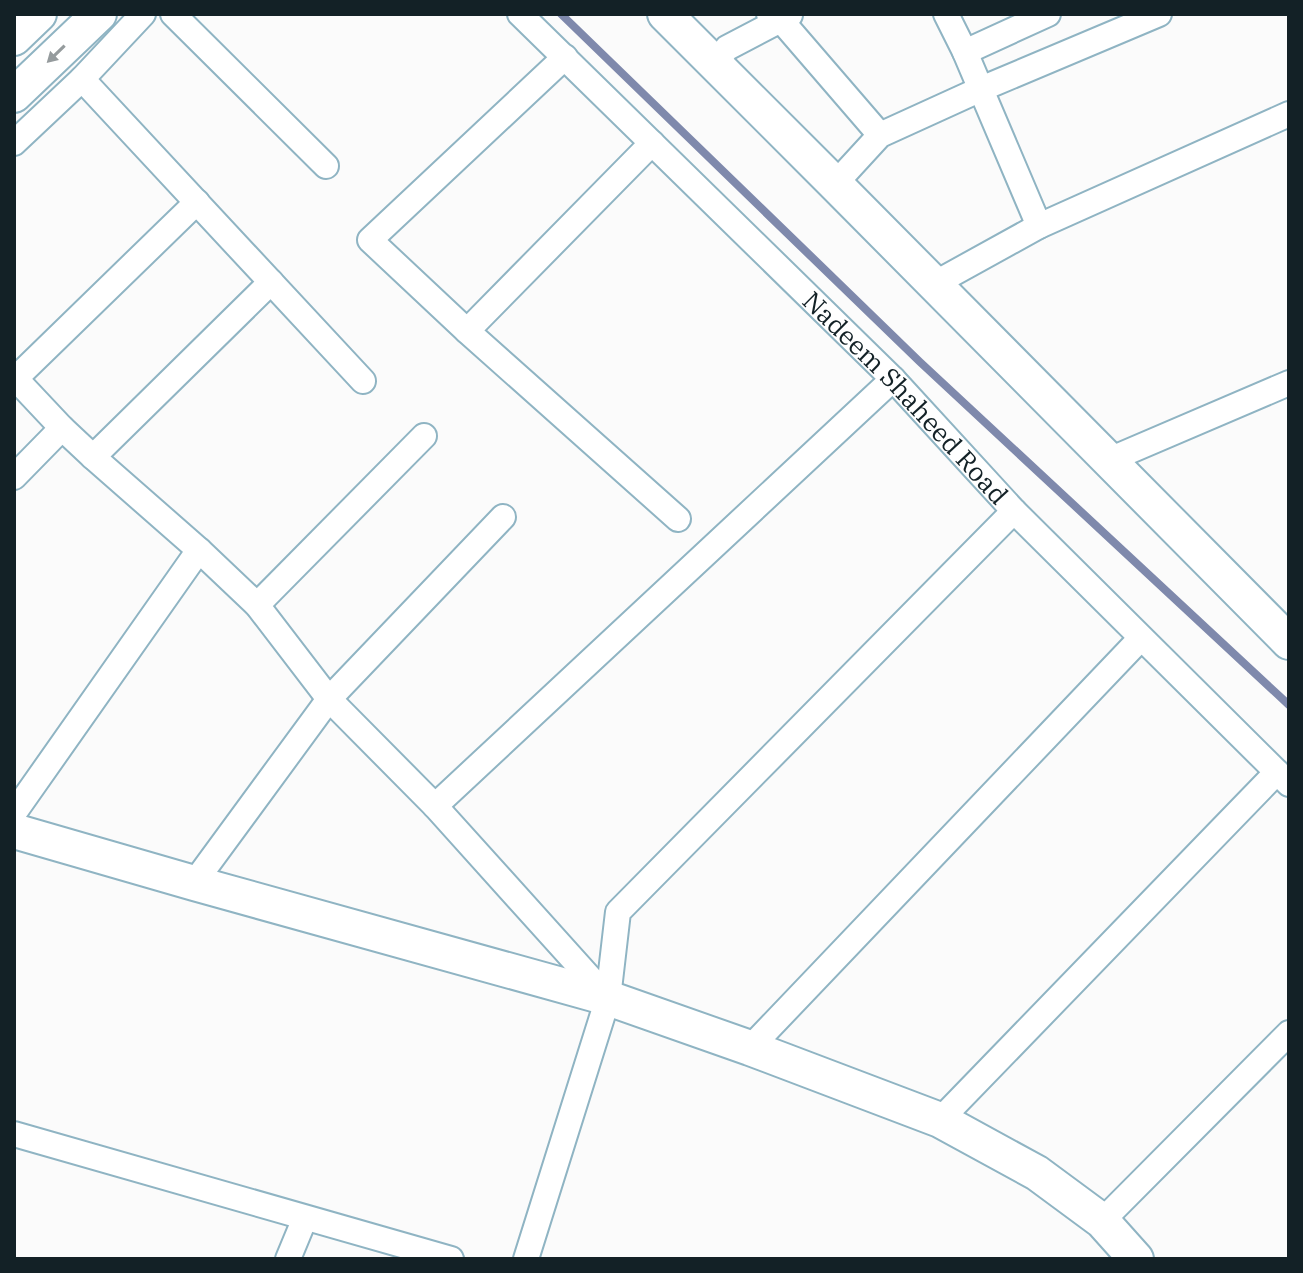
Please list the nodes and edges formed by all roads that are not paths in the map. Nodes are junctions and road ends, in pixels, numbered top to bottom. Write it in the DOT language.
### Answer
graph roads {
  1 [pos="39,14"];
  2 [pos="99,14"];
  3 [pos="143,14"];
  4 [pos="173,14"];
  5 [pos="520,14"];
  6 [pos="665,14"];
  7 [pos="946,14"];
  8 [pos="1048,14"];
  9 [pos="1159,14"];
  10 [pos="780,16"];
  11 [pos="14,38"];
  12 [pos="965,52"];
  13 [pos="565,57"];
  14 [pos="715,63"];
  15 [pos="82,79"];
  16 [pos="981,89"];
  17 [pos="14,95"];
  18 [pos="1289,114"];
  19 [pos="880,135"];
  20 [pos="14,143"];
  21 [pos="652,143"];
  22 [pos="326,166"];
  23 [pos="835,184"];
  24 [pos="197,202"];
  25 [pos="1039,226"];
  26 [pos="271,282"];
  27 [pos="934,284"];
  28 [pos="467,331"];
  29 [pos="15,378"];
  30 [pos="893,379"];
  31 [pos="363,381"];
  32 [pos="1289,383"];
  33 [pos="62,428"];
  34 [pos="424,436"];
  35 [pos="93,457"];
  36 [pos="1109,460"];
  37 [pos="14,477"];
  38 [pos="1014,511"];
  39 [pos="503,517"];
  40 [pos="678,519"];
  41 [pos="199,550"];
  42 [pos="257,605"];
  43 [pos="1141,638"];
  44 [pos="1289,642"];
  45 [pos="329,699"];
  46 [pos="1283,778"];
  47 [pos="435,806"];
  48 [pos="14,813"];
  49 [pos="14,831"];
  50 [pos="194,883"];
  51 [pos="608,998"];
  52 [pos="1289,1033"];
  53 [pos="750,1048"];
  54 [pos="940,1120"];
  55 [pos="14,1134"];
  56 [pos="305,1218"];
  57 [pos="1102,1221"];
  58 [pos="288,1259"];
  59 [pos="451,1259"];
  60 [pos="526,1259"];
  61 [pos="1136,1259"];
  1 -- 11 [label="street"];
  2 -- 17 [label="street, one-way"];
  3 -- 15 [label="street"];
  4 -- 22 [label="street"];
  5 -- 13 [label="street, Nadeem Shaheed Road"];
  6 -- 14 [label="street"];
  7 -- 12 [label="street"];
  8 -- 12 [label="street"];
  9 -- 16 [label="street"];
  10 -- 14 [label="street"];
  10 -- 19 [label="street"];
  12 -- 16 [label="street"];
  13 -- 21 [label="street, Nadeem Shaheed Road"];
  13 -- 28 [label="street"];
  14 -- 23 [label="street"];
  15 -- 20 [label="street"];
  15 -- 24 [label="street"];
  16 -- 19 [label="street"];
  16 -- 25 [label="street"];
  18 -- 25 [label="street"];
  19 -- 23 [label="street"];
  21 -- 28 [label="street"];
  21 -- 30 [label="street, Nadeem Shaheed Road"];
  23 -- 27 [label="street"];
  24 -- 26 [label="street"];
  24 -- 29 [label="street"];
  25 -- 27 [label="street"];
  26 -- 31 [label="street"];
  26 -- 35 [label="street"];
  27 -- 36 [label="street"];
  28 -- 40 [label="street"];
  29 -- 33 [label="street"];
  30 -- 38 [label="street, Nadeem Shaheed Road"];
  30 -- 47 [label="street"];
  32 -- 36 [label="street"];
  33 -- 35 [label="street"];
  33 -- 37 [label="street"];
  34 -- 42 [label="street"];
  35 -- 41 [label="street"];
  36 -- 44 [label="street"];
  38 -- 43 [label="street, Nadeem Shaheed Road"];
  38 -- 51 [label="street"];
  39 -- 45 [label="street"];
  41 -- 42 [label="street"];
  41 -- 48 [label="street"];
  42 -- 45 [label="street"];
  43 -- 46 [label="street, Nadeem Shaheed Road"];
  43 -- 53 [label="street"];
  45 -- 47 [label="street"];
  45 -- 50 [label="street"];
  46 -- 54 [label="street"];
  47 -- 51 [label="street"];
  49 -- 50 [label="street"];
  50 -- 51 [label="street"];
  51 -- 53 [label="street"];
  51 -- 60 [label="street"];
  52 -- 57 [label="street"];
  53 -- 54 [label="street"];
  54 -- 57 [label="street"];
  55 -- 56 [label="street"];
  56 -- 58 [label="street"];
  56 -- 59 [label="street"];
  57 -- 61 [label="street"];
}
